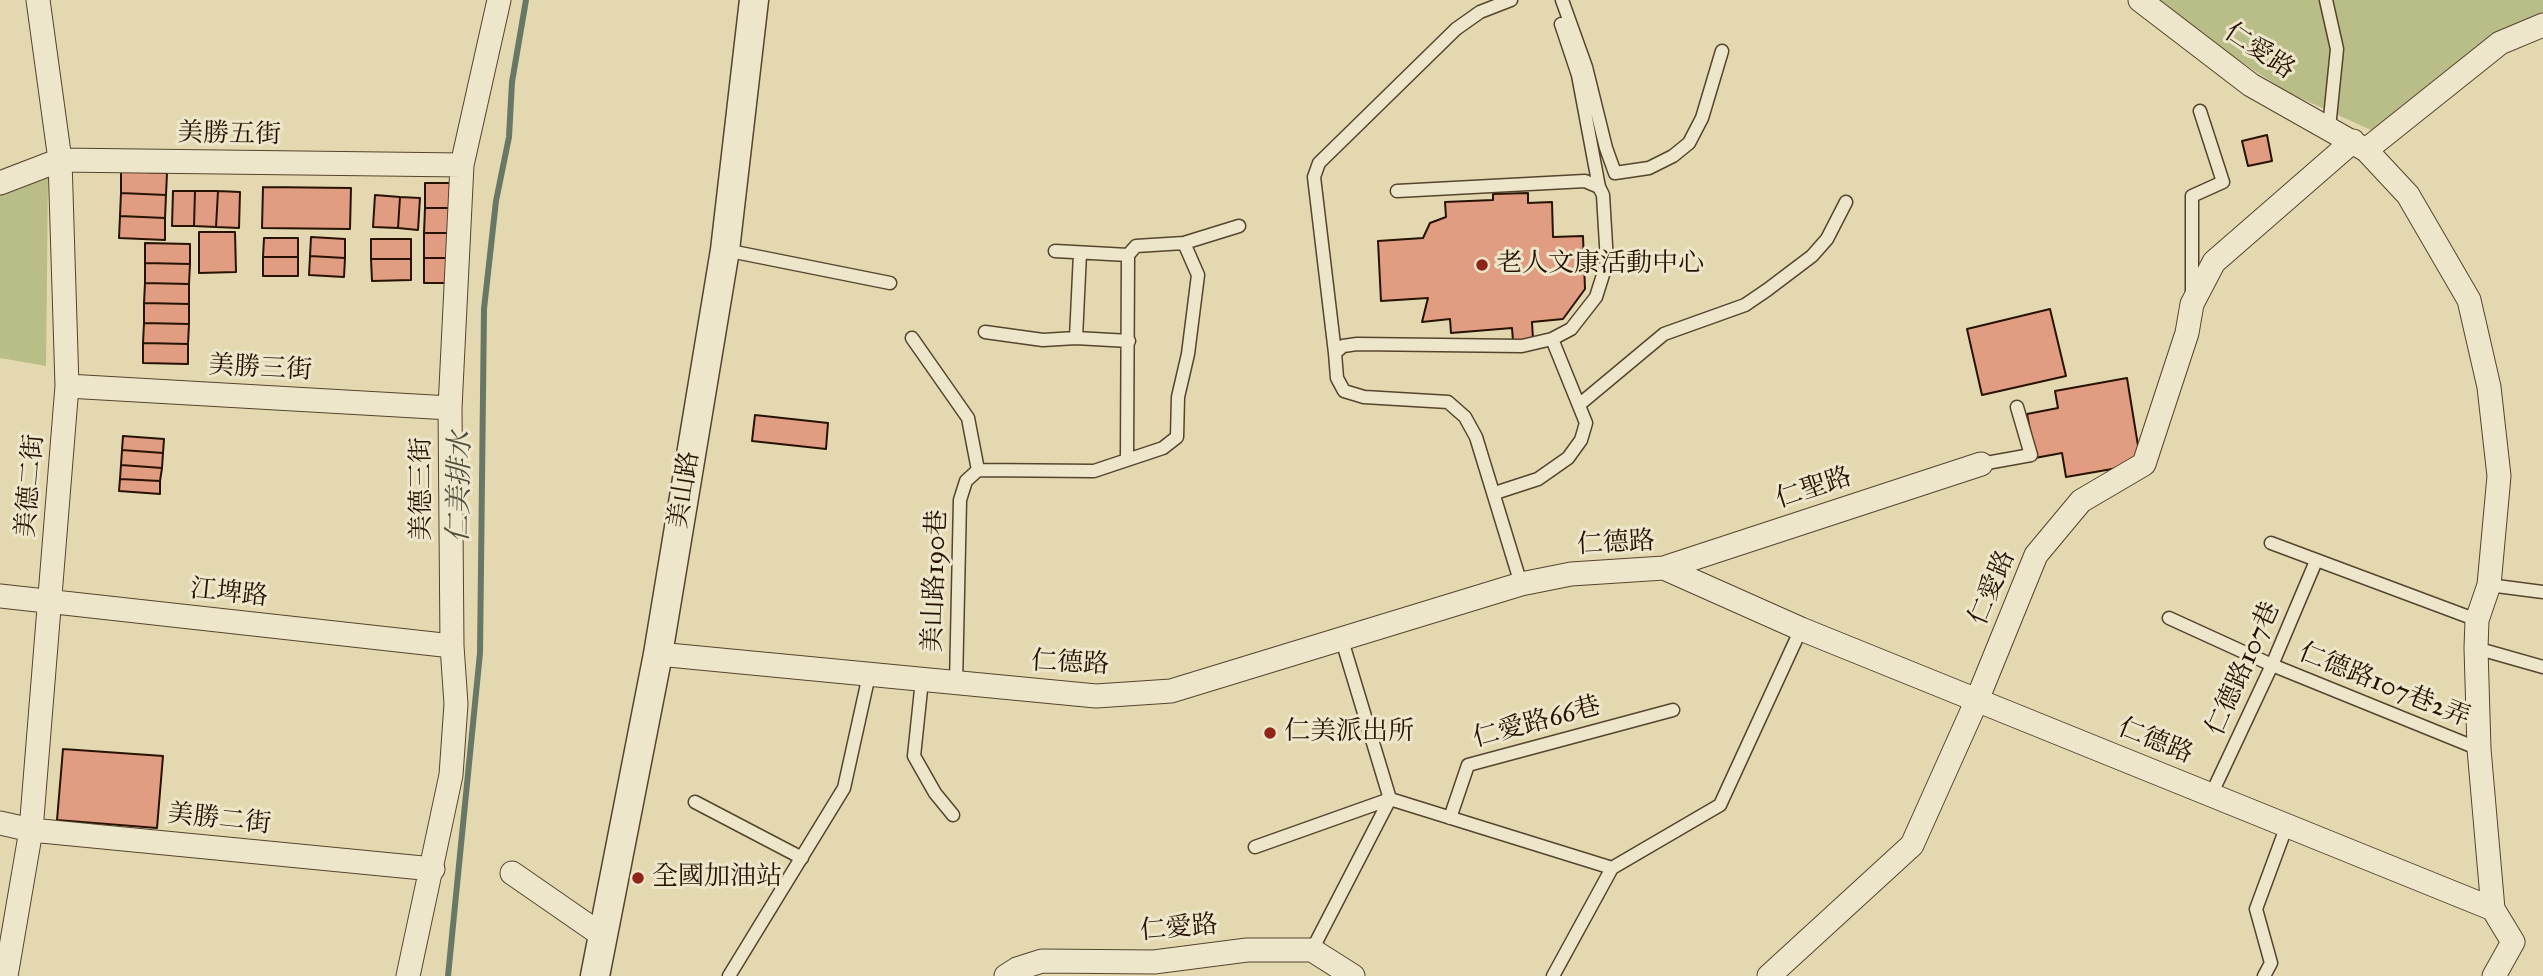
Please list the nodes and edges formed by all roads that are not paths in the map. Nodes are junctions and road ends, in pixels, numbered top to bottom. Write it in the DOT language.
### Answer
graph roads {
  1 [pos="38,0"];
  2 [pos="499,0"];
  3 [pos="754,0"];
  4 [pos="1511,0"];
  5 [pos="1554,0"];
  6 [pos="1562,0"];
  7 [pos="2140,0"];
  8 [pos="2326,0"];
  9 [pos="2543,25"];
  10 [pos="1721,51"];
  11 [pos="2200,111"];
  12 [pos="2329,128"];
  13 [pos="2359,146"];
  14 [pos="60,160"];
  15 [pos="462,165"];
  16 [pos="0,184"];
  17 [pos="1599,187"];
  18 [pos="1397,191"];
  19 [pos="1846,202"];
  20 [pos="1239,226"];
  21 [pos="1184,243"];
  22 [pos="725,250"];
  23 [pos="1055,251"];
  24 [pos="1080,253"];
  25 [pos="1128,255"];
  26 [pos="890,283"];
  27 [pos="2192,304"];
  28 [pos="985,332"];
  29 [pos="912,338"];
  30 [pos="1076,338"];
  31 [pos="1552,339"];
  32 [pos="1129,341"];
  33 [pos="1335,353"];
  34 [pos="67,386"];
  35 [pos="1580,404"];
  36 [pos="2017,407"];
  37 [pos="450,408"];
  38 [pos="1127,458"];
  39 [pos="1981,464"];
  40 [pos="978,470"];
  41 [pos="1495,493"];
  42 [pos="2271,543"];
  43 [pos="2316,561"];
  44 [pos="1664,568"];
  45 [pos="1521,584"];
  46 [pos="2489,585"];
  47 [pos="2543,592"];
  48 [pos="0,596"];
  49 [pos="50,603"];
  50 [pos="2169,618"];
  51 [pos="2477,620"];
  52 [pos="1801,629"];
  53 [pos="1341,637"];
  54 [pos="452,646"];
  55 [pos="2476,648"];
  56 [pos="658,654"];
  57 [pos="2272,665"];
  58 [pos="2543,667"];
  59 [pos="869,675"];
  60 [pos="922,680"];
  61 [pos="956,684"];
  62 [pos="1978,700"];
  63 [pos="1672,710"];
  64 [pos="2479,749"];
  65 [pos="2211,795"];
  66 [pos="1390,799"];
  67 [pos="695,802"];
  68 [pos="953,816"];
  69 [pos="1450,818"];
  70 [pos="0,823"];
  71 [pos="2287,825"];
  72 [pos="31,830"];
  73 [pos="1255,847"];
  74 [pos="802,858"];
  75 [pos="1612,868"];
  76 [pos="433,869"];
  77 [pos="512,873"];
  78 [pos="2493,909"];
  79 [pos="603,936"];
  80 [pos="1312,950"];
  81 [pos="6,976"];
  82 [pos="408,976"];
  83 [pos="595,976"];
  84 [pos="729,976"];
  85 [pos="1006,976"];
  86 [pos="1353,976"];
  87 [pos="1553,976"];
  88 [pos="1769,976"];
  89 [pos="2264,976"];
  90 [pos="2494,976"];
  1 -- 14 [label="street, 美德二街"];
  2 -- 15 [label="street, 美德三街"];
  3 -- 22 [label="street, 美山路"];
  4 -- 33 [label="lane"];
  5 -- 17 [label="lane"];
  6 -- 10 [label="lane"];
  7 -- 12 [label="street, 仁愛路"];
  8 -- 12 [label="lane"];
  9 -- 13 [label="street"];
  11 -- 27 [label="lane"];
  12 -- 13 [label="street, 仁愛路"];
  13 -- 27 [label="street, 仁愛路"];
  13 -- 46 [label="street, 仁愛路"];
  14 -- 15 [label="street, 美勝五街"];
  14 -- 16 [label="street, 美勝五街"];
  14 -- 34 [label="street, 美德二街"];
  15 -- 37 [label="street, 美德三街"];
  17 -- 18 [label="lane"];
  17 -- 31 [label="lane"];
  19 -- 35 [label="lane"];
  20 -- 21 [label="lane"];
  21 -- 25 [label="lane"];
  21 -- 38 [label="lane"];
  22 -- 26 [label="lane"];
  22 -- 56 [label="street, 美山路"];
  23 -- 24 [label="lane"];
  24 -- 25 [label="lane"];
  24 -- 30 [label="lane"];
  25 -- 32 [label="lane"];
  27 -- 62 [label="street, 仁愛路"];
  28 -- 30 [label="lane"];
  29 -- 40 [label="lane"];
  30 -- 32 [label="lane"];
  31 -- 33 [label="lane"];
  31 -- 35 [label="lane"];
  32 -- 38 [label="lane"];
  33 -- 41 [label="lane"];
  34 -- 37 [label="street, 美勝三街"];
  34 -- 49 [label="street, 美德二街"];
  35 -- 41 [label="lane"];
  36 -- 39 [label="lane"];
  37 -- 54 [label="street, 美德三街"];
  38 -- 40 [label="lane"];
  39 -- 44 [label="street, 仁聖路"];
  40 -- 61 [label="lane, 美山路190巷"];
  41 -- 45 [label="lane"];
  42 -- 43 [label="lane"];
  43 -- 51 [label="lane"];
  43 -- 57 [label="lane, 仁德路107巷"];
  44 -- 45 [label="street, 仁德路"];
  44 -- 52 [label="street, 仁德路"];
  45 -- 53 [label="street, 仁德路"];
  46 -- 47 [label="lane"];
  46 -- 51 [label="street, 仁愛路"];
  48 -- 49 [label="street, 江埤路"];
  49 -- 54 [label="street, 江埤路"];
  49 -- 72 [label="street, 美德二街"];
  50 -- 57 [label="lane, 仁德路107巷2弄"];
  51 -- 55 [label="street, 仁愛路"];
  52 -- 62 [label="street, 仁德路"];
  52 -- 75 [label="lane"];
  53 -- 61 [label="street, 仁德路"];
  53 -- 66 [label="lane"];
  54 -- 76 [label="street, 美德三街"];
  55 -- 58 [label="lane"];
  55 -- 64 [label="street, 仁愛路"];
  56 -- 59 [label="street, 仁德路"];
  56 -- 79 [label="street, 美山路"];
  57 -- 64 [label="lane, 仁德路107巷2弄"];
  57 -- 65 [label="lane, 仁德路107巷"];
  59 -- 60 [label="street, 仁德路"];
  59 -- 74 [label="lane"];
  60 -- 61 [label="street, 仁德路"];
  60 -- 68 [label="lane"];
  62 -- 65 [label="street, 仁德路"];
  62 -- 88 [label="street, 仁愛路"];
  63 -- 69 [label="lane, 仁愛路66巷"];
  64 -- 78 [label="street, 仁愛路"];
  65 -- 71 [label="street, 仁德路"];
  66 -- 69 [label="lane"];
  66 -- 73 [label="lane"];
  66 -- 80 [label="lane"];
  67 -- 74 [label="lane"];
  69 -- 75 [label="lane"];
  70 -- 72 [label="street, 美勝二街"];
  71 -- 78 [label="street, 仁德路"];
  71 -- 89 [label="lane"];
  72 -- 76 [label="street, 美勝二街"];
  72 -- 81 [label="street, 美德二街"];
  74 -- 84 [label="lane"];
  75 -- 87 [label="lane"];
  76 -- 82 [label="street, 美德三街"];
  77 -- 79 [label="street"];
  78 -- 90 [label="street"];
  79 -- 83 [label="street, 美山路"];
  80 -- 85 [label="street, 仁愛路"];
  80 -- 86 [label="street"];
}
